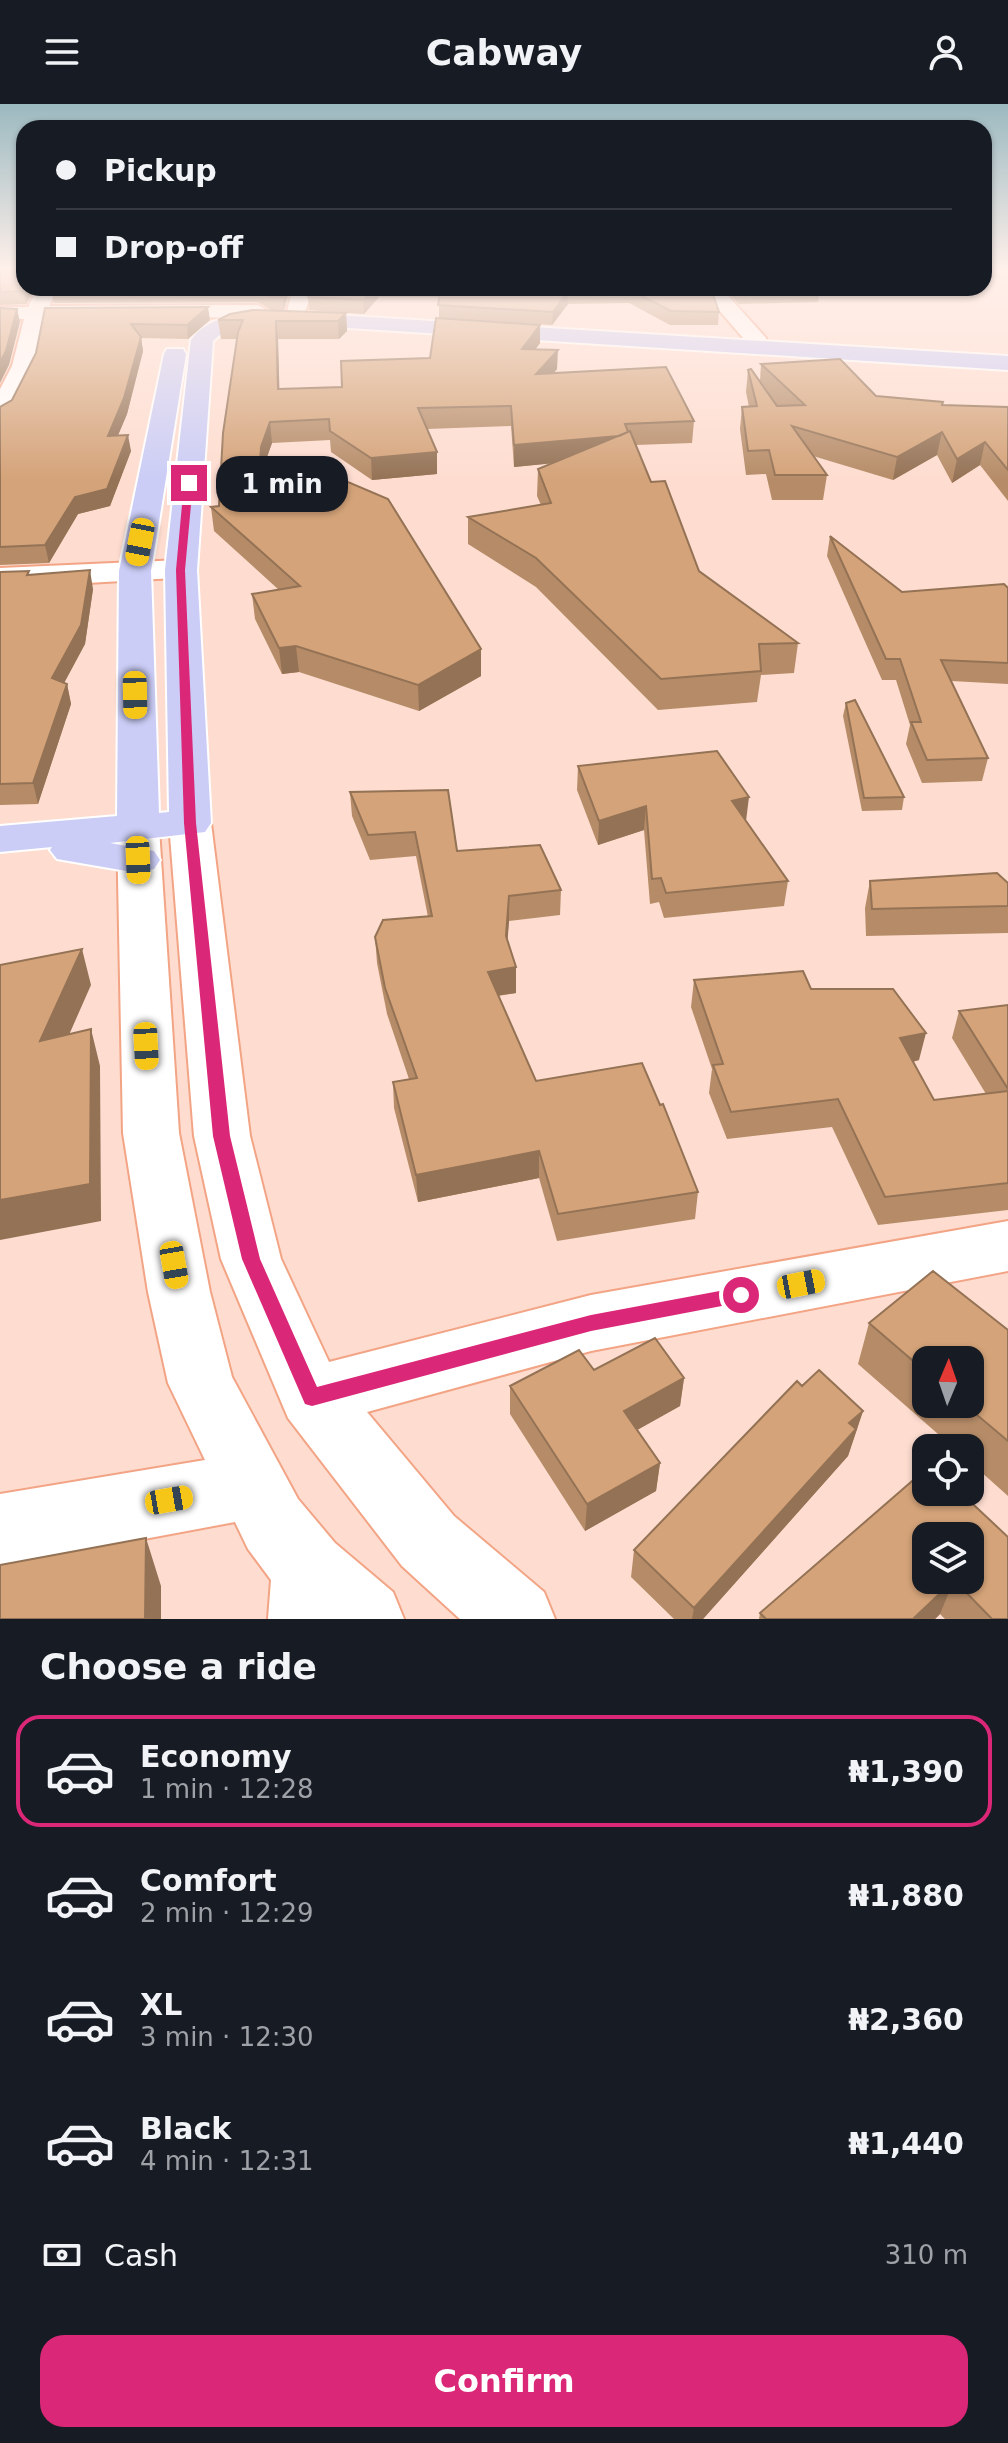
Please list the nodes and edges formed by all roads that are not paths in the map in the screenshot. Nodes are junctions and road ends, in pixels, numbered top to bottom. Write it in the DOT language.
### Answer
graph roads {
  1 [pos="30,339"];
  2 [pos="179,339"];
  3 [pos="186,339"];
  4 [pos="690,339"];
  5 [pos="719,339"];
  6 [pos="752,339"];
  7 [pos="755,342"];
  8 [pos="1008,354"];
  9 [pos="1008,363"];
  10 [pos="0,413"];
  11 [pos="181,570"];
  12 [pos="135,571"];
  13 [pos="0,578"];
  14 [pos="151,825"];
  15 [pos="1,839"];
  16 [pos="1008,1246"];
  17 [pos="312,1397"];
  18 [pos="254,1485"];
  19 [pos="0,1530"];
  20 [pos="308,1594"];
  21 [pos="366,1619"];
  22 [pos="517,1619"];
  1 -- 10 [label="street"];
  2 -- 12 [label="main road"];
  3 -- 11 [label="main road"];
  4 -- 7 [label="main road"];
  5 -- 7 [label="main road"];
  6 -- 7 [label="street"];
  7 -- 8 [label="main road"];
  7 -- 9 [label="main road"];
  11 -- 12 [label="street"];
  11 -- 14 [label="main road"];
  12 -- 13 [label="street"];
  12 -- 14 [label="main road"];
  14 -- 15 [label="main road"];
  14 -- 15 [label="main road"];
  14 -- 17 [label="street"];
  14 -- 18 [label="street"];
  16 -- 17 [label="street"];
  17 -- 22 [label="street"];
  18 -- 19 [label="street"];
  18 -- 20 [label="street"];
  20 -- 21 [label="street"];
}
